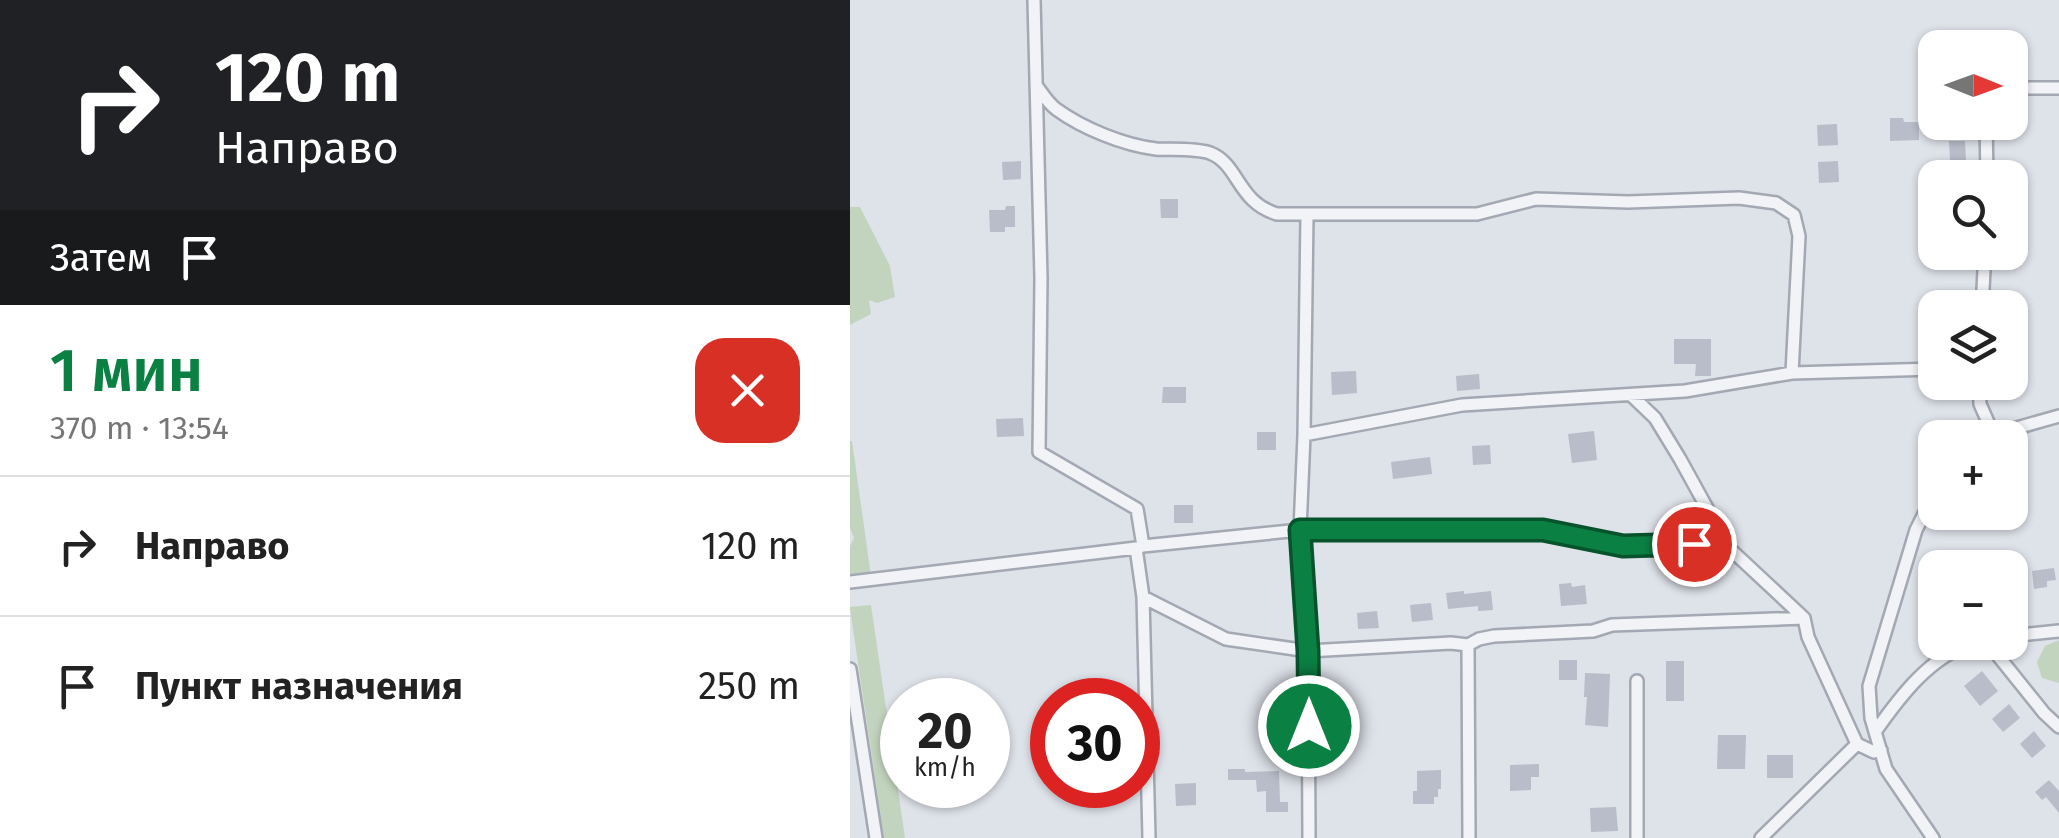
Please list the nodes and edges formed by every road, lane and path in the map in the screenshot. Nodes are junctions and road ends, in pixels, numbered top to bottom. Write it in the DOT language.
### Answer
graph roads {
  1 [pos="1034,0"];
  2 [pos="1036,84"];
  3 [pos="2028,88"];
  4 [pos="2059,88"];
  5 [pos="1306,215"];
  6 [pos="1918,369"];
  7 [pos="1792,373"];
  8 [pos="1632,396"];
  9 [pos="2059,416"];
  10 [pos="2028,425"];
  11 [pos="1304,435"];
  12 [pos="1918,526"];
  13 [pos="1300,530"];
  14 [pos="1140,547"];
  15 [pos="1729,548"];
  16 [pos="850,582"];
  17 [pos="1143,597"];
  18 [pos="1804,618"];
  19 [pos="2059,631"];
  20 [pos="2028,634"];
  21 [pos="1468,646"];
  22 [pos="1308,651"];
  23 [pos="1940,660"];
  24 [pos="2001,660"];
  25 [pos="850,669"];
  26 [pos="1637,681"];
  27 [pos="852,702"];
  28 [pos="2059,728"];
  29 [pos="1875,732"];
  30 [pos="1856,744"];
  31 [pos="1880,750"];
  32 [pos="876,838"];
  33 [pos="1149,838"];
  34 [pos="1309,838"];
  35 [pos="1468,838"];
  36 [pos="1637,838"];
  37 [pos="1761,838"];
  38 [pos="1933,838"];
  1 -- 2 [label="street"];
  2 -- 5 [label="street"];
  2 -- 14 [label="street"];
  3 -- 4 [label="street"];
  5 -- 7 [label="street"];
  5 -- 11 [label="street"];
  6 -- 7 [label="street"];
  7 -- 8 [label="street"];
  8 -- 11 [label="street"];
  8 -- 15 [label="street"];
  9 -- 10 [label="street"];
  11 -- 13 [label="street"];
  12 -- 29 [label="street"];
  13 -- 14 [label="street"];
  13 -- 15 [label="street"];
  13 -- 22 [label="street"];
  14 -- 16 [label="street"];
  14 -- 17 [label="street"];
  15 -- 18 [label="street"];
  17 -- 22 [label="street"];
  17 -- 33 [label="street"];
  18 -- 21 [label="street"];
  18 -- 30 [label="street"];
  19 -- 20 [label="street"];
  21 -- 22 [label="street"];
  21 -- 35 [label="street"];
  22 -- 34 [label="street"];
  23 -- 29 [label="street"];
  24 -- 28 [label="street"];
  25 -- 27 [label="street"];
  26 -- 36 [label="street"];
  27 -- 32 [label="street"];
  29 -- 31 [label="street"];
  30 -- 31 [label="street"];
  30 -- 37 [label="street"];
  31 -- 38 [label="street"];
}
